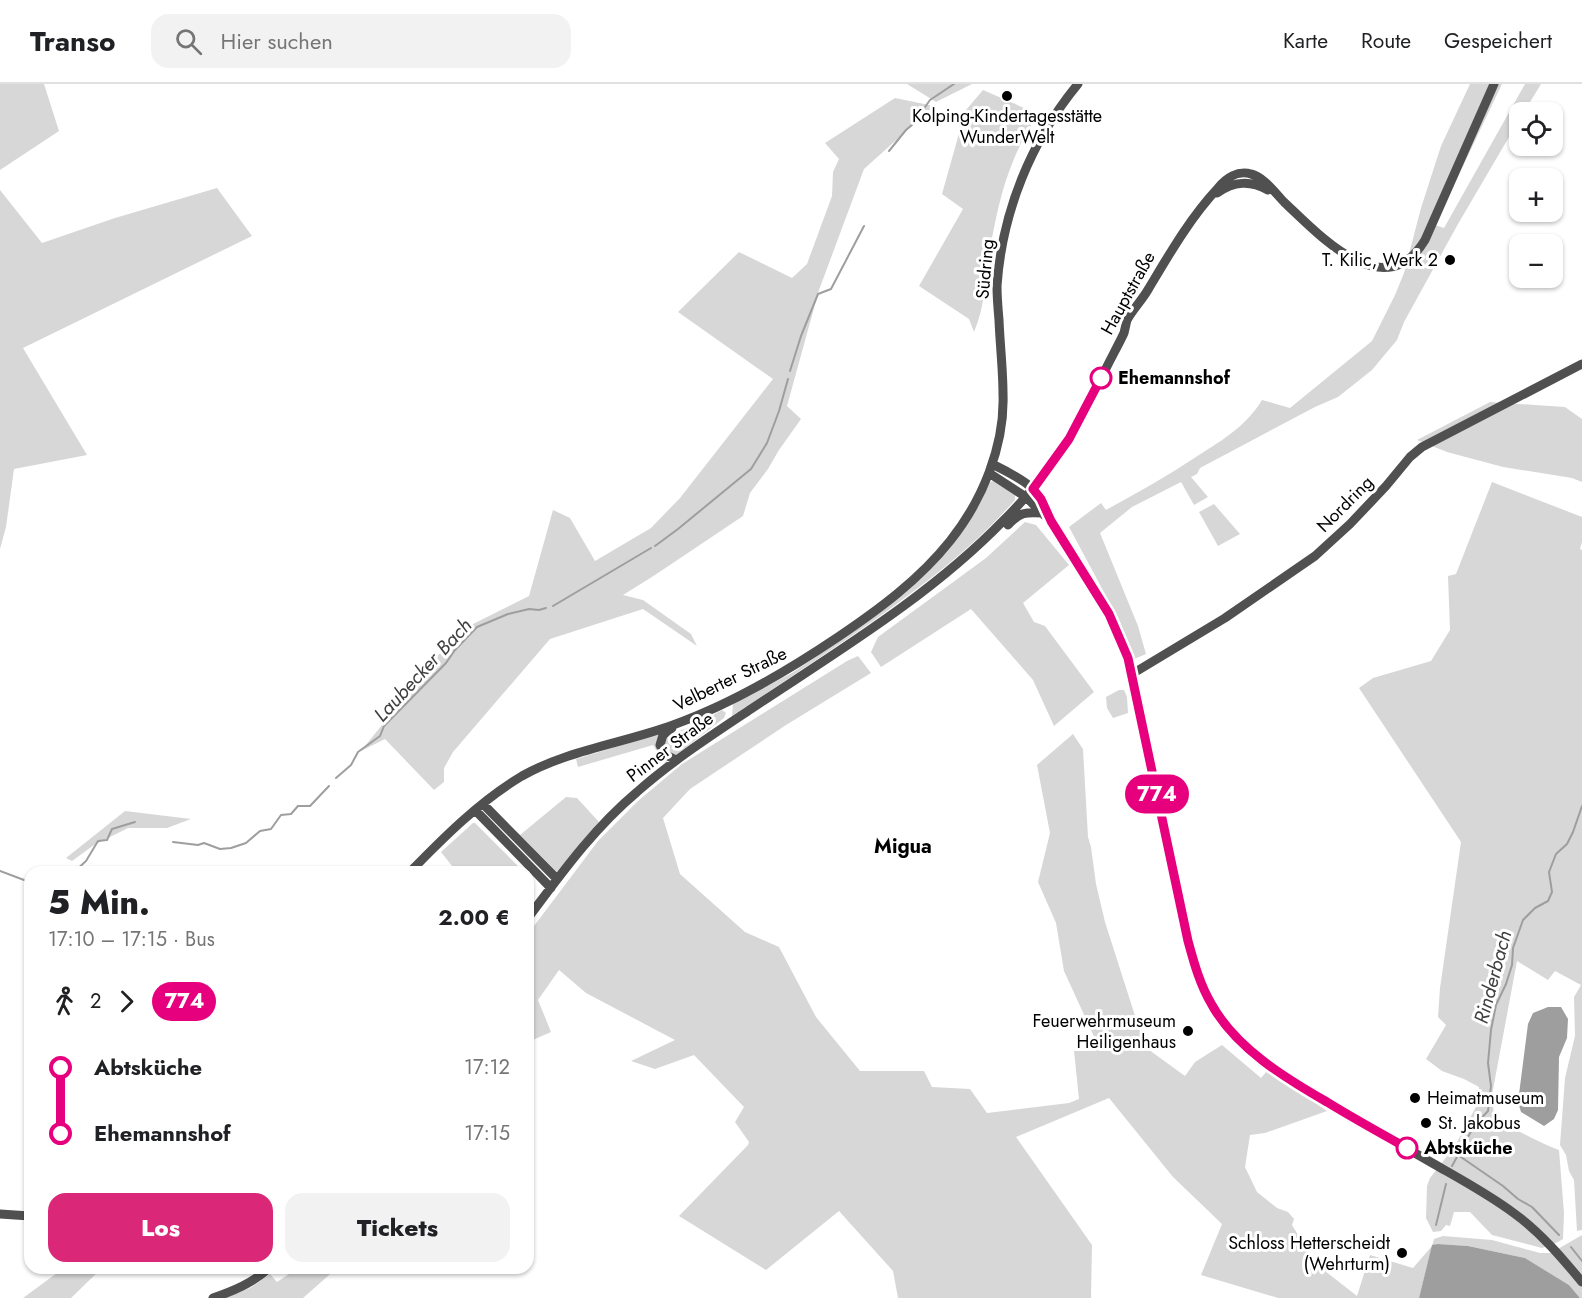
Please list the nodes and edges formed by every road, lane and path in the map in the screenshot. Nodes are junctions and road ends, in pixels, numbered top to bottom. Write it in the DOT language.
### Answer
graph roads {
  1 [pos="1078,84"];
  2 [pos="1494,84"];
  3 [pos="1278,195"];
  4 [pos="1208,200"];
  5 [pos="1582,364"];
  6 [pos="991,468"];
  7 [pos="1033,489"];
  8 [pos="1026,497"];
  9 [pos="1043,513"];
  10 [pos="1051,521"];
  11 [pos="940,577"];
  12 [pos="1132,674"];
  13 [pos="728,702"];
  14 [pos="730,723"];
  15 [pos="675,725"];
  16 [pos="676,760"];
  17 [pos="479,807"];
  18 [pos="416,866"];
  19 [pos="531,866"];
  20 [pos="534,869"];
  21 [pos="558,879"];
  22 [pos="551,888"];
  23 [pos="534,910"];
  24 [pos="0,1214"];
  25 [pos="24,1216"];
  26 [pos="261,1274"];
  27 [pos="1582,1282"];
  28 [pos="213,1298"];
  1 -- 6 [label="street, Südring"];
  2 -- 3 [label="street"];
  3 -- 4 [label="street, Hauptstraße"];
  3 -- 4 [label="street, Hauptstraße"];
  4 -- 7 [label="street, Hauptstraße"];
  5 -- 12 [label="street, Nordring"];
  6 -- 7 [label="street"];
  6 -- 8 [label="street"];
  6 -- 13 [label="street, Velberter Straße"];
  7 -- 8 [label="street, Hauptstraße"];
  7 -- 10 [label="street"];
  8 -- 9 [label="street"];
  8 -- 11 [label="street, Pinner Straße"];
  9 -- 10 [label="street"];
  9 -- 11 [label="street"];
  10 -- 12 [label="street"];
  11 -- 14 [label="street, Pinner Straße"];
  12 -- 27 [label="street"];
  13 -- 14 [label="street"];
  13 -- 15 [label="street, Velberter Straße"];
  14 -- 16 [label="street, Pinner Straße"];
  15 -- 16 [label="street"];
  15 -- 17 [label="street, Velberter Straße"];
  16 -- 21 [label="street, Pinner Straße"];
  17 -- 18 [label="street, Velberter Straße"];
  17 -- 19 [label="street"];
  17 -- 21 [label="street"];
  20 -- 22 [label="street"];
  21 -- 22 [label="street, Pinner Straße"];
  22 -- 23 [label="street, Pinner Straße"];
  24 -- 25 [label="street"];
  26 -- 28 [label="street"];
}
